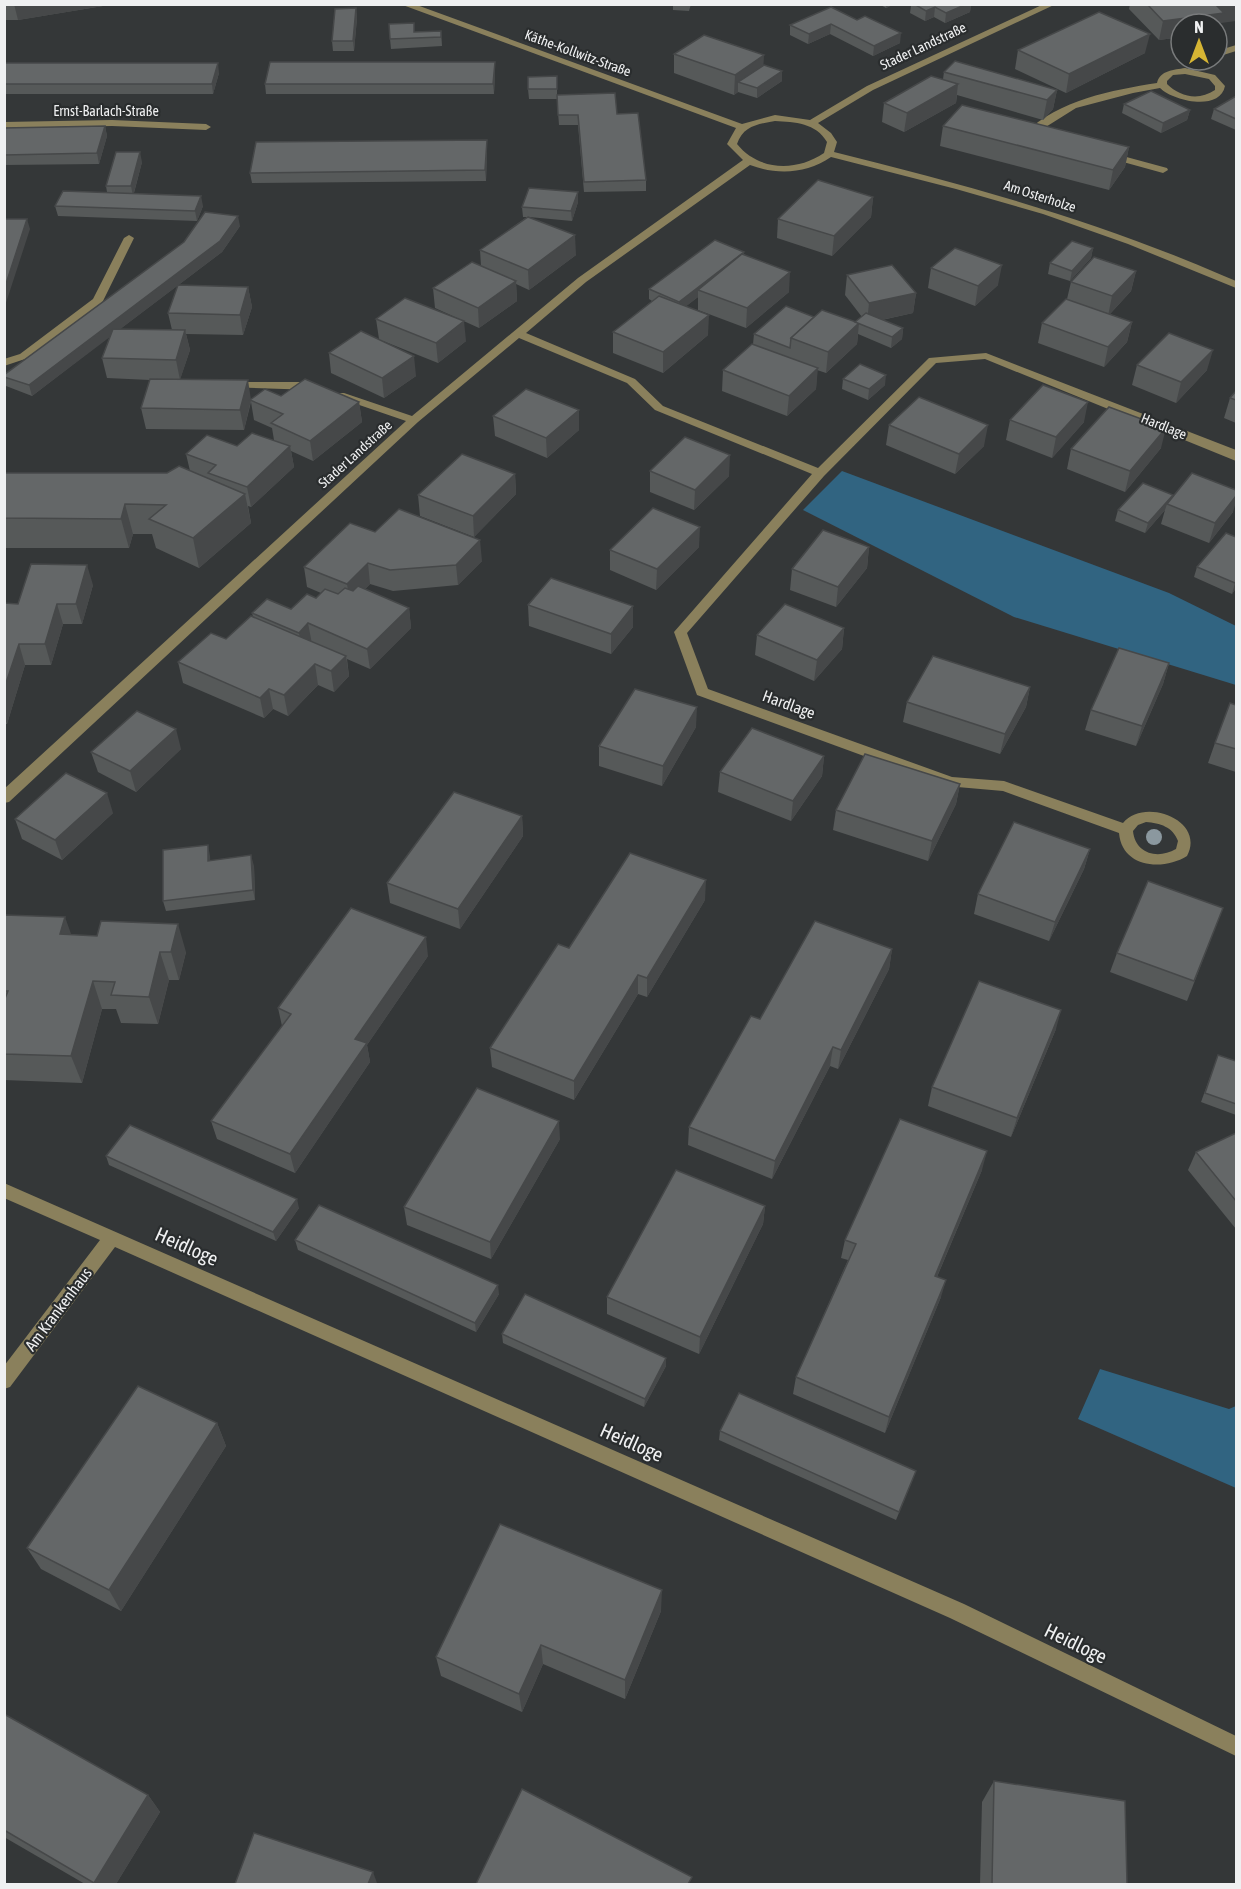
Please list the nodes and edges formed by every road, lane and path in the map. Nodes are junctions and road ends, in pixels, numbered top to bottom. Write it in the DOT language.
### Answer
graph roads {
  1 [pos="404,4"];
  2 [pos="441,4"];
  3 [pos="1047,5"];
  4 [pos="432,13"];
  5 [pos="1178,72"];
  6 [pos="1190,72"];
  7 [pos="1162,85"];
  8 [pos="811,123"];
  9 [pos="4,125"];
  10 [pos="206,127"];
  11 [pos="742,127"];
  12 [pos="1019,130"];
  13 [pos="1030,133"];
  14 [pos="1041,136"];
  15 [pos="1096,152"];
  16 [pos="829,154"];
  17 [pos="748,161"];
  18 [pos="1163,170"];
  19 [pos="129,238"];
  20 [pos="1236,285"];
  21 [pos="517,333"];
  22 [pos="4,363"];
  23 [pos="220,386"];
  24 [pos="414,420"];
  25 [pos="1236,457"];
  26 [pos="820,473"];
  27 [pos="4,798"];
  28 [pos="1126,830"];
  29 [pos="4,1190"];
  30 [pos="112,1238"];
  31 [pos="4,1381"];
  32 [pos="1236,1746"];
  1 -- 4 [label="street, Käthe-Kollwitz-Straße"];
  2 -- 4 [label="street"];
  3 -- 8 [label="street, Stader Landstraße"];
  4 -- 11 [label="street, Käthe-Kollwitz-Straße"];
  5 -- 7 [label="street"];
  6 -- 7 [label="street"];
  7 -- 13 [label="street"];
  8 -- 11 [label="street"];
  8 -- 16 [label="street"];
  9 -- 10 [label="street, Ernst-Barlach-Straße"];
  11 -- 17 [label="street"];
  12 -- 13 [label="street"];
  13 -- 14 [label="street"];
  15 -- 18 [label="street"];
  16 -- 17 [label="street"];
  16 -- 20 [label="street, Am Osterholze"];
  17 -- 21 [label="street, Stader Landstraße"];
  19 -- 22 [label="street"];
  21 -- 24 [label="street, Stader Landstraße"];
  21 -- 26 [label="street"];
  23 -- 24 [label="street"];
  24 -- 27 [label="street, Stader Landstraße"];
  25 -- 26 [label="street, Hardlage"];
  26 -- 28 [label="street, Hardlage"];
  29 -- 30 [label="street, Heidloge"];
  30 -- 31 [label="street, Am Krankenhaus"];
  30 -- 32 [label="street, Heidloge"];
}
